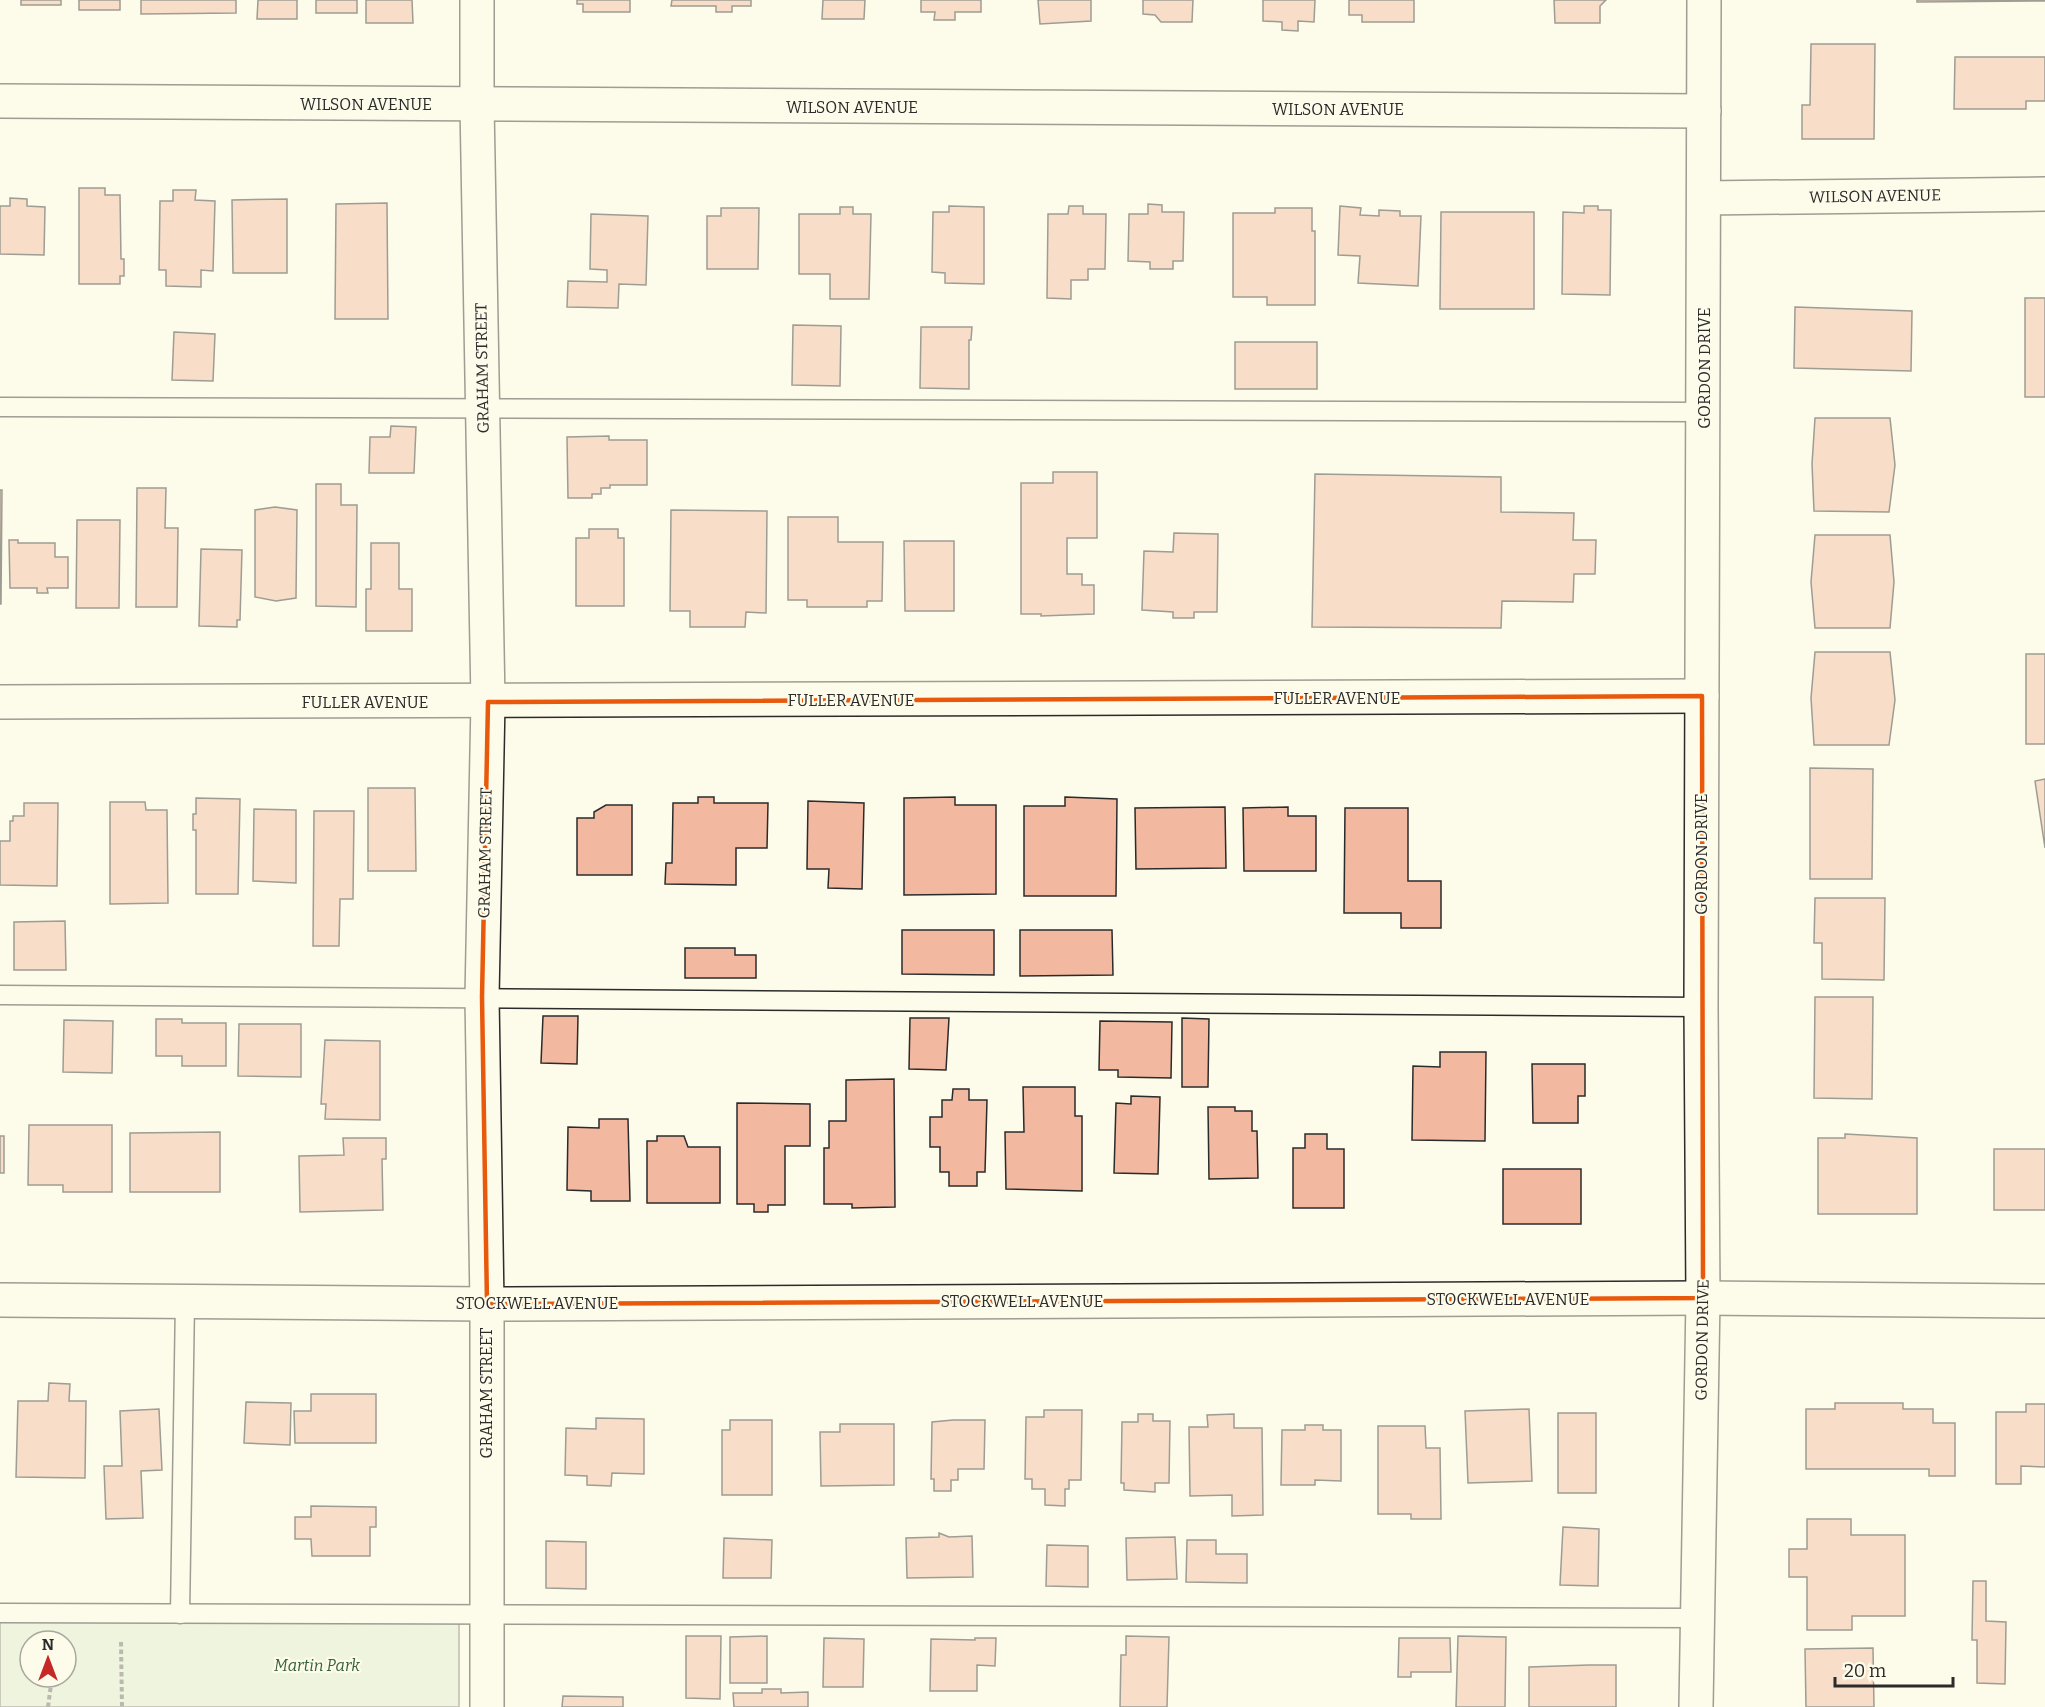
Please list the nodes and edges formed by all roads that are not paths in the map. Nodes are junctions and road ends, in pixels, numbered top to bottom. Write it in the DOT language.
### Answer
graph roads {
  1 [pos="477,0"];
  2 [pos="1704,0"];
  3 [pos="0,101"];
  4 [pos="477,105"];
  5 [pos="1704,111"];
  6 [pos="2045,194"];
  7 [pos="1704,198"];
  8 [pos="0,407"];
  9 [pos="483,408"];
  10 [pos="1705,412"];
  11 [pos="1702,696"];
  12 [pos="0,702"];
  13 [pos="488,702"];
  14 [pos="0,995"];
  15 [pos="482,997"];
  16 [pos="1701,1006"];
  17 [pos="1703,1298"];
  18 [pos="0,1300"];
  19 [pos="185,1301"];
  20 [pos="2045,1301"];
  21 [pos="487,1304"];
  22 [pos="0,1613"];
  23 [pos="180,1614"];
  24 [pos="486,1616"];
  25 [pos="1697,1618"];
  26 [pos="487,1707"];
  27 [pos="1696,1707"];
  1 -- 4 [label="street, GRAHAM STREET"];
  2 -- 5 [label="street, GORDON DRIVE"];
  3 -- 4 [label="street, WILSON AVENUE"];
  4 -- 5 [label="street, WILSON AVENUE"];
  4 -- 9 [label="street, GRAHAM STREET"];
  5 -- 7 [label="street, GORDON DRIVE"];
  6 -- 7 [label="street, WILSON AVENUE"];
  7 -- 10 [label="street, GORDON DRIVE"];
  8 -- 9 [label="lane"];
  9 -- 10 [label="lane"];
  9 -- 13 [label="street, GRAHAM STREET"];
  10 -- 11 [label="street, GORDON DRIVE"];
  11 -- 13 [label="street, FULLER AVENUE"];
  11 -- 16 [label="street, GORDON DRIVE"];
  12 -- 13 [label="street, FULLER AVENUE"];
  13 -- 15 [label="street, GRAHAM STREET"];
  14 -- 15 [label="lane"];
  15 -- 16 [label="lane"];
  15 -- 21 [label="street, GRAHAM STREET"];
  16 -- 17 [label="street, GORDON DRIVE"];
  17 -- 20 [label="street, STOCKWELL AVENUE"];
  17 -- 21 [label="street, STOCKWELL AVENUE"];
  17 -- 25 [label="street, GORDON DRIVE"];
  18 -- 19 [label="street, STOCKWELL AVENUE"];
  19 -- 21 [label="street, STOCKWELL AVENUE"];
  19 -- 23 [label="lane"];
  21 -- 24 [label="street, GRAHAM STREET"];
  22 -- 23 [label="lane"];
  23 -- 24 [label="lane"];
  24 -- 25 [label="lane"];
  24 -- 26 [label="street, GRAHAM STREET"];
  25 -- 27 [label="street, GORDON DRIVE"];
}
